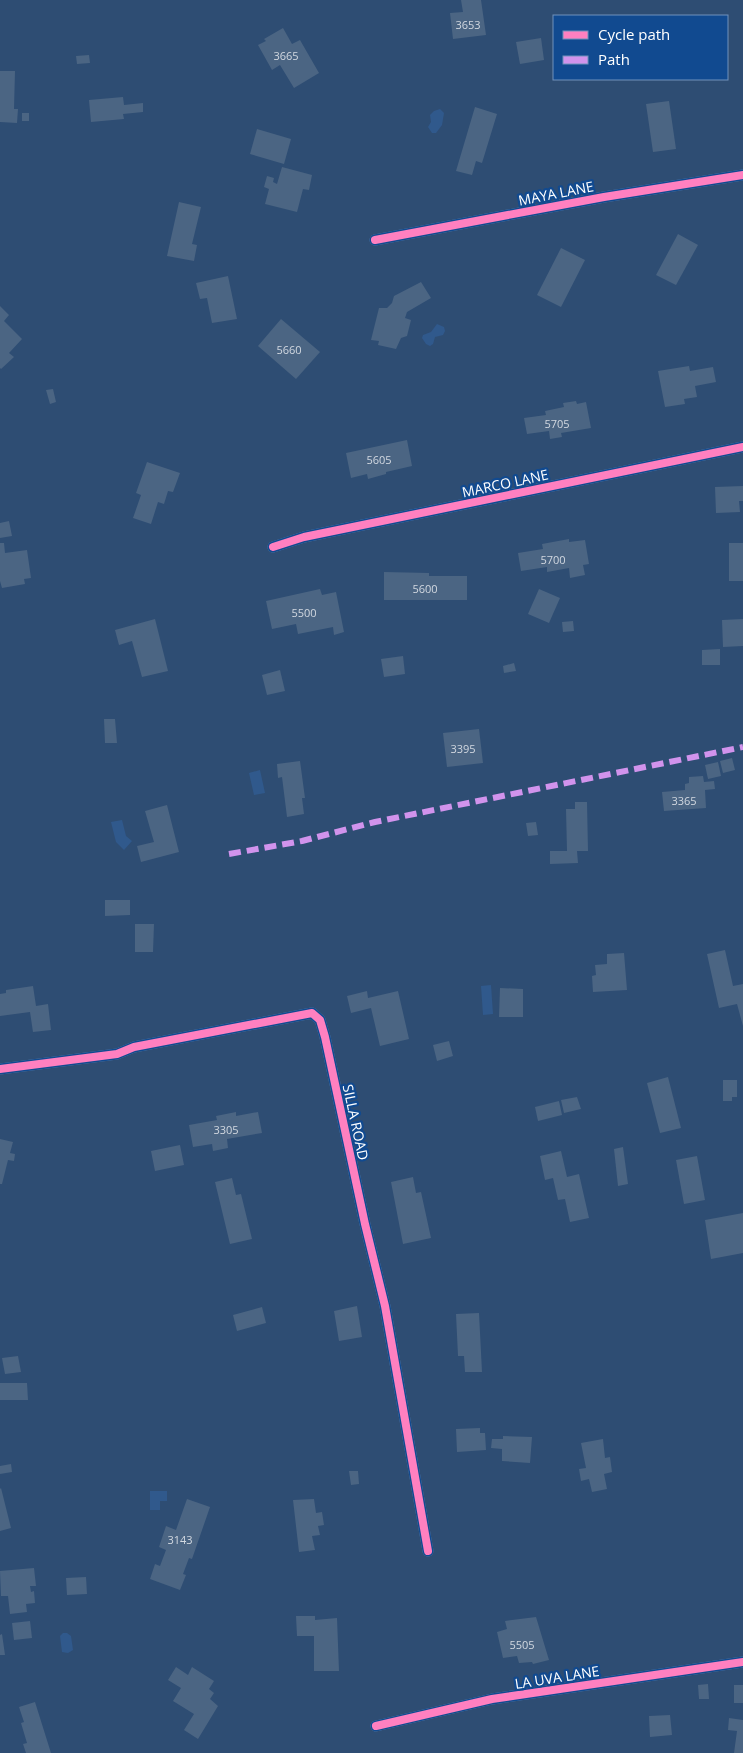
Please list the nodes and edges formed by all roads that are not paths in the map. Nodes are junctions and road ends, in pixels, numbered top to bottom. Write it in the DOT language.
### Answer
graph roads {
  1 [pos="743,175"];
  2 [pos="376,240"];
  3 [pos="743,447"];
  4 [pos="273,547"];
  5 [pos="0,1069"];
  6 [pos="428,1551"];
  7 [pos="743,1662"];
  8 [pos="376,1726"];
  1 -- 2 [label="street, MAYA LANE"];
  3 -- 4 [label="street, MARCO LANE"];
  5 -- 6 [label="street, SILLA ROAD"];
  7 -- 8 [label="street, LA UVA LANE"];
}
